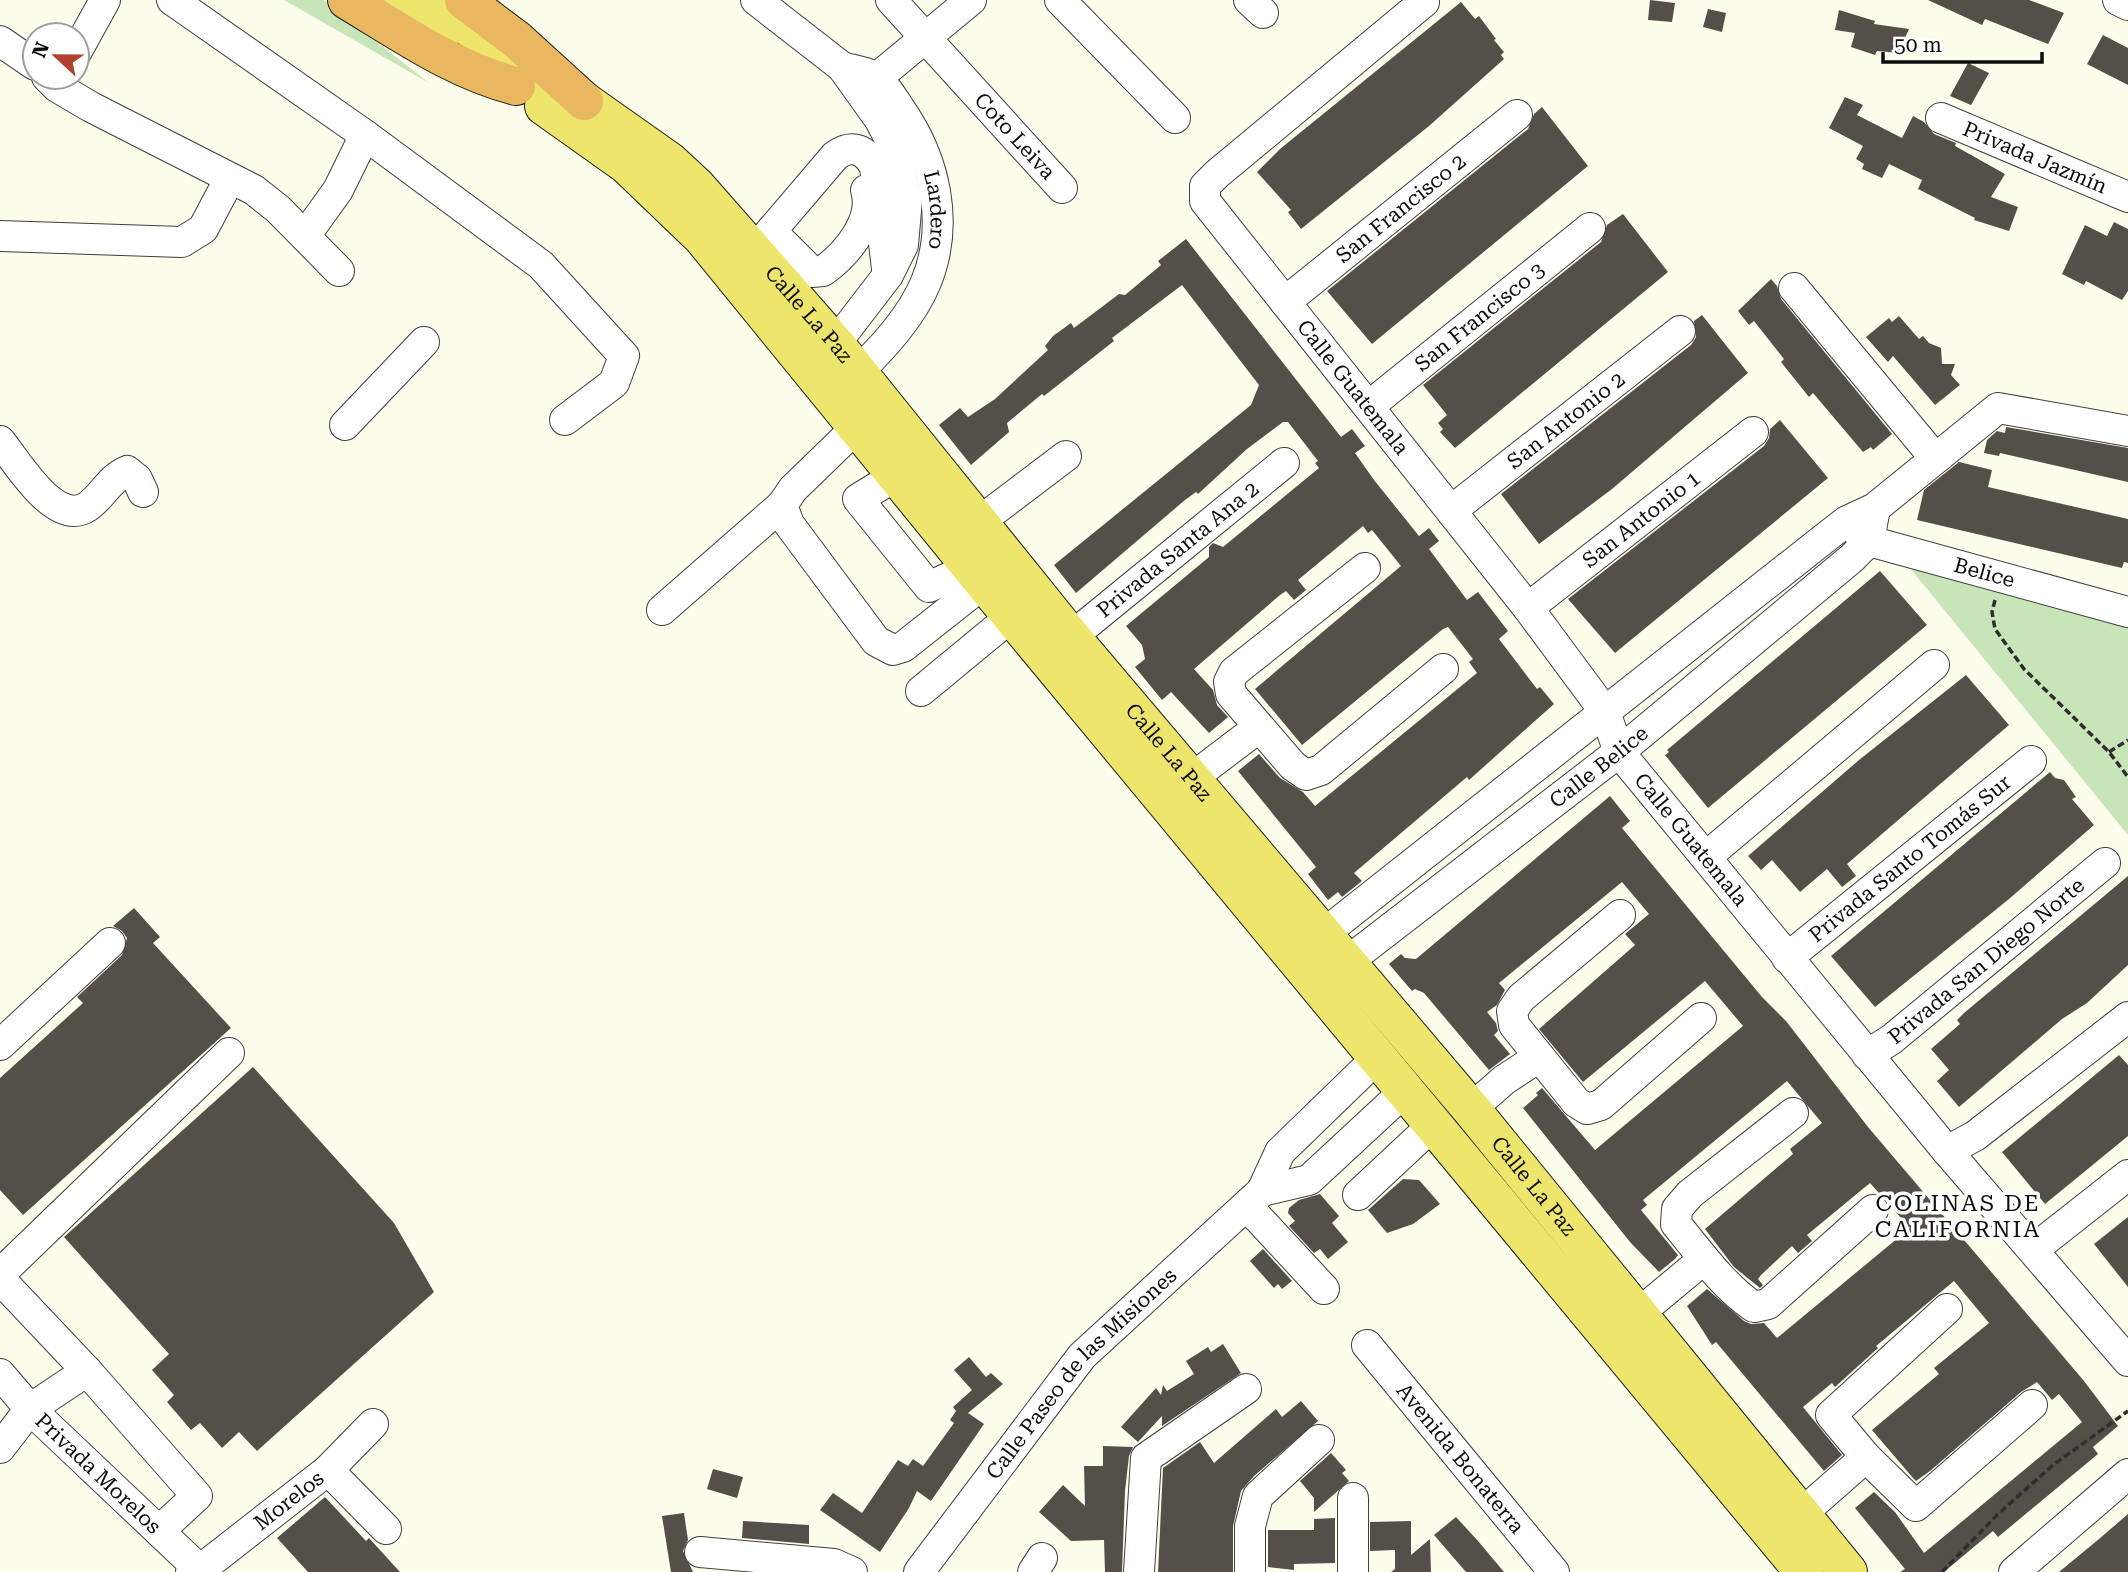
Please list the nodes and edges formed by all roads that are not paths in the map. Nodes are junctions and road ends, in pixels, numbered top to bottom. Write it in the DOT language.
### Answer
graph roads {
  1 [pos="105,0"];
  2 [pos="172,0"];
  3 [pos="347,0"];
  4 [pos="394,0"];
  5 [pos="891,0"];
  6 [pos="971,0"];
  7 [pos="1060,0"];
  8 [pos="2118,0"];
  9 [pos="1424,2"];
  10 [pos="767,4"];
  11 [pos="2128,5"];
  12 [pos="440,8"];
  13 [pos="91,26"];
  14 [pos="927,38"];
  15 [pos="0,41"];
  16 [pos="21,55"];
  17 [pos="516,86"];
  18 [pos="868,86"];
  19 [pos="76,91"];
  20 [pos="583,101"];
  21 [pos="1517,115"];
  22 [pos="1175,118"];
  23 [pos="1941,118"];
  24 [pos="365,135"];
  25 [pos="835,156"];
  26 [pos="230,178"];
  27 [pos="1062,188"];
  28 [pos="2128,197"];
  29 [pos="1590,228"];
  30 [pos="0,236"];
  31 [pos="305,236"];
  32 [pos="762,241"];
  33 [pos="903,245"];
  34 [pos="933,257"];
  35 [pos="339,271"];
  36 [pos="888,275"];
  37 [pos="1794,288"];
  38 [pos="1285,302"];
  39 [pos="1680,331"];
  40 [pos="424,342"];
  41 [pos="833,369"];
  42 [pos="1369,406"];
  43 [pos="565,420"];
  44 [pos="345,425"];
  45 [pos="857,427"];
  46 [pos="2128,430"];
  47 [pos="1753,432"];
  48 [pos="0,441"];
  49 [pos="1066,456"];
  50 [pos="1934,457"];
  51 [pos="1284,463"];
  52 [pos="143,492"];
  53 [pos="782,505"];
  54 [pos="1875,508"];
  55 [pos="1452,510"];
  56 [pos="1847,521"];
  57 [pos="1869,541"];
  58 [pos="971,554"];
  59 [pos="1365,568"];
  60 [pos="1528,608"];
  61 [pos="662,610"];
  62 [pos="2128,612"];
  63 [pos="1013,615"];
  64 [pos="1070,637"];
  65 [pos="1934,666"];
  66 [pos="1443,669"];
  67 [pos="920,691"];
  68 [pos="1605,712"];
  69 [pos="1258,728"];
  70 [pos="1619,752"];
  71 [pos="2031,761"];
  72 [pos="1192,778"];
  73 [pos="1706,858"];
  74 [pos="2105,863"];
  75 [pos="1620,915"];
  76 [pos="110,943"];
  77 [pos="1787,958"];
  78 [pos="1321,959"];
  79 [pos="2128,1017"];
  80 [pos="1701,1018"];
  81 [pos="0,1045"];
  82 [pos="229,1053"];
  83 [pos="1867,1055"];
  84 [pos="1379,1056"];
  85 [pos="1539,1057"];
  86 [pos="1406,1090"];
  87 [pos="1471,1109"];
  88 [pos="1793,1112"];
  89 [pos="1434,1124"];
  90 [pos="1947,1151"];
  91 [pos="2128,1175"];
  92 [pos="1358,1195"];
  93 [pos="1255,1199"];
  94 [pos="1873,1210"];
  95 [pos="2034,1249"];
  96 [pos="1704,1259"];
  97 [pos="0,1277"];
  98 [pos="1324,1289"];
  99 [pos="1947,1309"];
  100 [pos="1623,1326"];
  101 [pos="1367,1345"];
  102 [pos="2125,1351"];
  103 [pos="87,1371"];
  104 [pos="0,1374"];
  105 [pos="1246,1389"];
  106 [pos="2032,1405"];
  107 [pos="30,1409"];
  108 [pos="373,1424"];
  109 [pos="1319,1440"];
  110 [pos="0,1448"];
  111 [pos="1866,1457"];
  112 [pos="328,1470"];
  113 [pos="2128,1474"];
  114 [pos="1353,1499"];
  115 [pos="1800,1515"];
  116 [pos="386,1529"];
  117 [pos="159,1531"];
  118 [pos="700,1552"];
  119 [pos="195,1571"];
  120 [pos="852,1572"];
  121 [pos="919,1572"];
  122 [pos="1139,1572"];
  123 [pos="1250,1572"];
  124 [pos="1353,1572"];
  125 [pos="1554,1572"];
  126 [pos="1804,1572"];
  127 [pos="1848,1572"];
  128 [pos="2014,1572"];
  1 -- 13 [label="street"];
  2 -- 24 [label="street"];
  3 -- 17 [label="highway"];
  4 -- 12 [label="main road, Calle La Paz"];
  5 -- 14 [label="street, Coto Leiva"];
  6 -- 14 [label="street"];
  7 -- 22 [label="street"];
  8 -- 11 [label="street"];
  9 -- 38 [label="street, Calle Guatemala"];
  10 -- 18 [label="street"];
  12 -- 17 [label="main road, Calle La Paz"];
  12 -- 20 [label="highway"];
  14 -- 18 [label="street"];
  14 -- 27 [label="street, Coto Leiva"];
  15 -- 16 [label="street"];
  17 -- 41 [label="main road, Calle La Paz"];
  18 -- 33 [label="street"];
  18 -- 34 [label="street, Lardero"];
  19 -- 26 [label="street"];
  20 -- 32 [label="main road, Calle La Paz"];
  21 -- 38 [label="street, San Francisco 2"];
  23 -- 28 [label="street, Privada Jazmín"];
  24 -- 31 [label="street"];
  24 -- 43 [label="street"];
  25 -- 32 [label="street"];
  25 -- 32 [label="street"];
  25 -- 36 [label="street"];
  26 -- 30 [label="street"];
  26 -- 31 [label="street"];
  29 -- 42 [label="street, San Francisco 3"];
  31 -- 35 [label="street"];
  32 -- 41 [label="main road, Calle La Paz"];
  33 -- 34 [label="street"];
  33 -- 36 [label="street"];
  34 -- 41 [label="street, Lardero"];
  36 -- 41 [label="street"];
  37 -- 50 [label="street"];
  38 -- 42 [label="street, Calle Guatemala"];
  39 -- 55 [label="street, San Antonio 2"];
  40 -- 44 [label="street"];
  41 -- 45 [label="main road, Calle La Paz"];
  41 -- 58 [label="main road, Calle La Paz"];
  42 -- 55 [label="street, Calle Guatemala"];
  45 -- 53 [label="street"];
  45 -- 58 [label="main road, Calle La Paz"];
  46 -- 50 [label="street, Calle Belice"];
  47 -- 60 [label="street, San Antonio 1"];
  48 -- 52 [label="street"];
  49 -- 58 [label="street"];
  50 -- 54 [label="street, Calle Belice"];
  51 -- 64 [label="street, Privada Santa Ana 2"];
  53 -- 58 [label="street"];
  53 -- 61 [label="street"];
  54 -- 56 [label="street, Calle Belice"];
  54 -- 57 [label="street"];
  55 -- 60 [label="street, Calle Guatemala"];
  56 -- 57 [label="street, Belice"];
  56 -- 68 [label="street, Calle Belice"];
  57 -- 62 [label="street, Belice"];
  57 -- 70 [label="street, Calle Belice"];
  58 -- 63 [label="main road, Calle La Paz"];
  58 -- 64 [label="main road, Calle La Paz"];
  59 -- 69 [label="street"];
  60 -- 68 [label="street, Calle Guatemala"];
  63 -- 67 [label="street"];
  63 -- 78 [label="main road, Calle La Paz"];
  64 -- 72 [label="main road, Calle La Paz"];
  65 -- 73 [label="street"];
  66 -- 69 [label="street"];
  68 -- 70 [label="street, Calle Guatemala"];
  68 -- 78 [label="street, Calle Belice"];
  69 -- 72 [label="street"];
  70 -- 73 [label="street, Calle Guatemala"];
  70 -- 78 [label="street, Calle Belice"];
  71 -- 77 [label="street, Privada Santo Tomás Sur"];
  72 -- 78 [label="main road, Calle La Paz"];
  73 -- 77 [label="street, Calle Guatemala"];
  74 -- 83 [label="street, Privada San Diego Norte"];
  75 -- 85 [label="street"];
  76 -- 81 [label="street"];
  77 -- 83 [label="street, Calle Guatemala"];
  78 -- 84 [label="main road, Calle La Paz"];
  78 -- 87 [label="main road, Calle La Paz"];
  79 -- 90 [label="street"];
  80 -- 85 [label="street"];
  82 -- 97 [label="street"];
  83 -- 90 [label="street, Calle Guatemala"];
  84 -- 86 [label="main road, Calle La Paz"];
  84 -- 93 [label="street, Calle Paseo de las Misiones"];
  85 -- 87 [label="street"];
  86 -- 89 [label="main road, Calle La Paz"];
  86 -- 93 [label="street, Calle Paseo de las Misiones"];
  87 -- 100 [label="main road, Calle La Paz"];
  88 -- 96 [label="street"];
  89 -- 92 [label="street"];
  89 -- 100 [label="main road, Calle La Paz"];
  90 -- 95 [label="street, Calle Guatemala"];
  91 -- 95 [label="street"];
  93 -- 98 [label="street"];
  93 -- 121 [label="street, Calle Paseo de las Misiones"];
  94 -- 96 [label="street"];
  95 -- 102 [label="street, Calle Guatemala"];
  96 -- 100 [label="street"];
  97 -- 103 [label="street"];
  99 -- 111 [label="street"];
  100 -- 115 [label="main road, Calle La Paz"];
  100 -- 126 [label="main road, Calle La Paz"];
  101 -- 125 [label="street, Avenida Bonaterra"];
  103 -- 107 [label="street"];
  103 -- 117 [label="street"];
  104 -- 107 [label="street, Privada Morelos"];
  105 -- 122 [label="street"];
  106 -- 111 [label="street"];
  107 -- 110 [label="street"];
  107 -- 117 [label="street, Privada Morelos"];
  108 -- 112 [label="street, Morelos"];
  109 -- 123 [label="street"];
  111 -- 115 [label="street"];
  112 -- 116 [label="street"];
  112 -- 119 [label="street, Morelos"];
  113 -- 128 [label="street"];
  114 -- 124 [label="street"];
  115 -- 127 [label="main road, Calle La Paz"];
  117 -- 119 [label="street, Privada Morelos"];
  118 -- 120 [label="street"];
}
